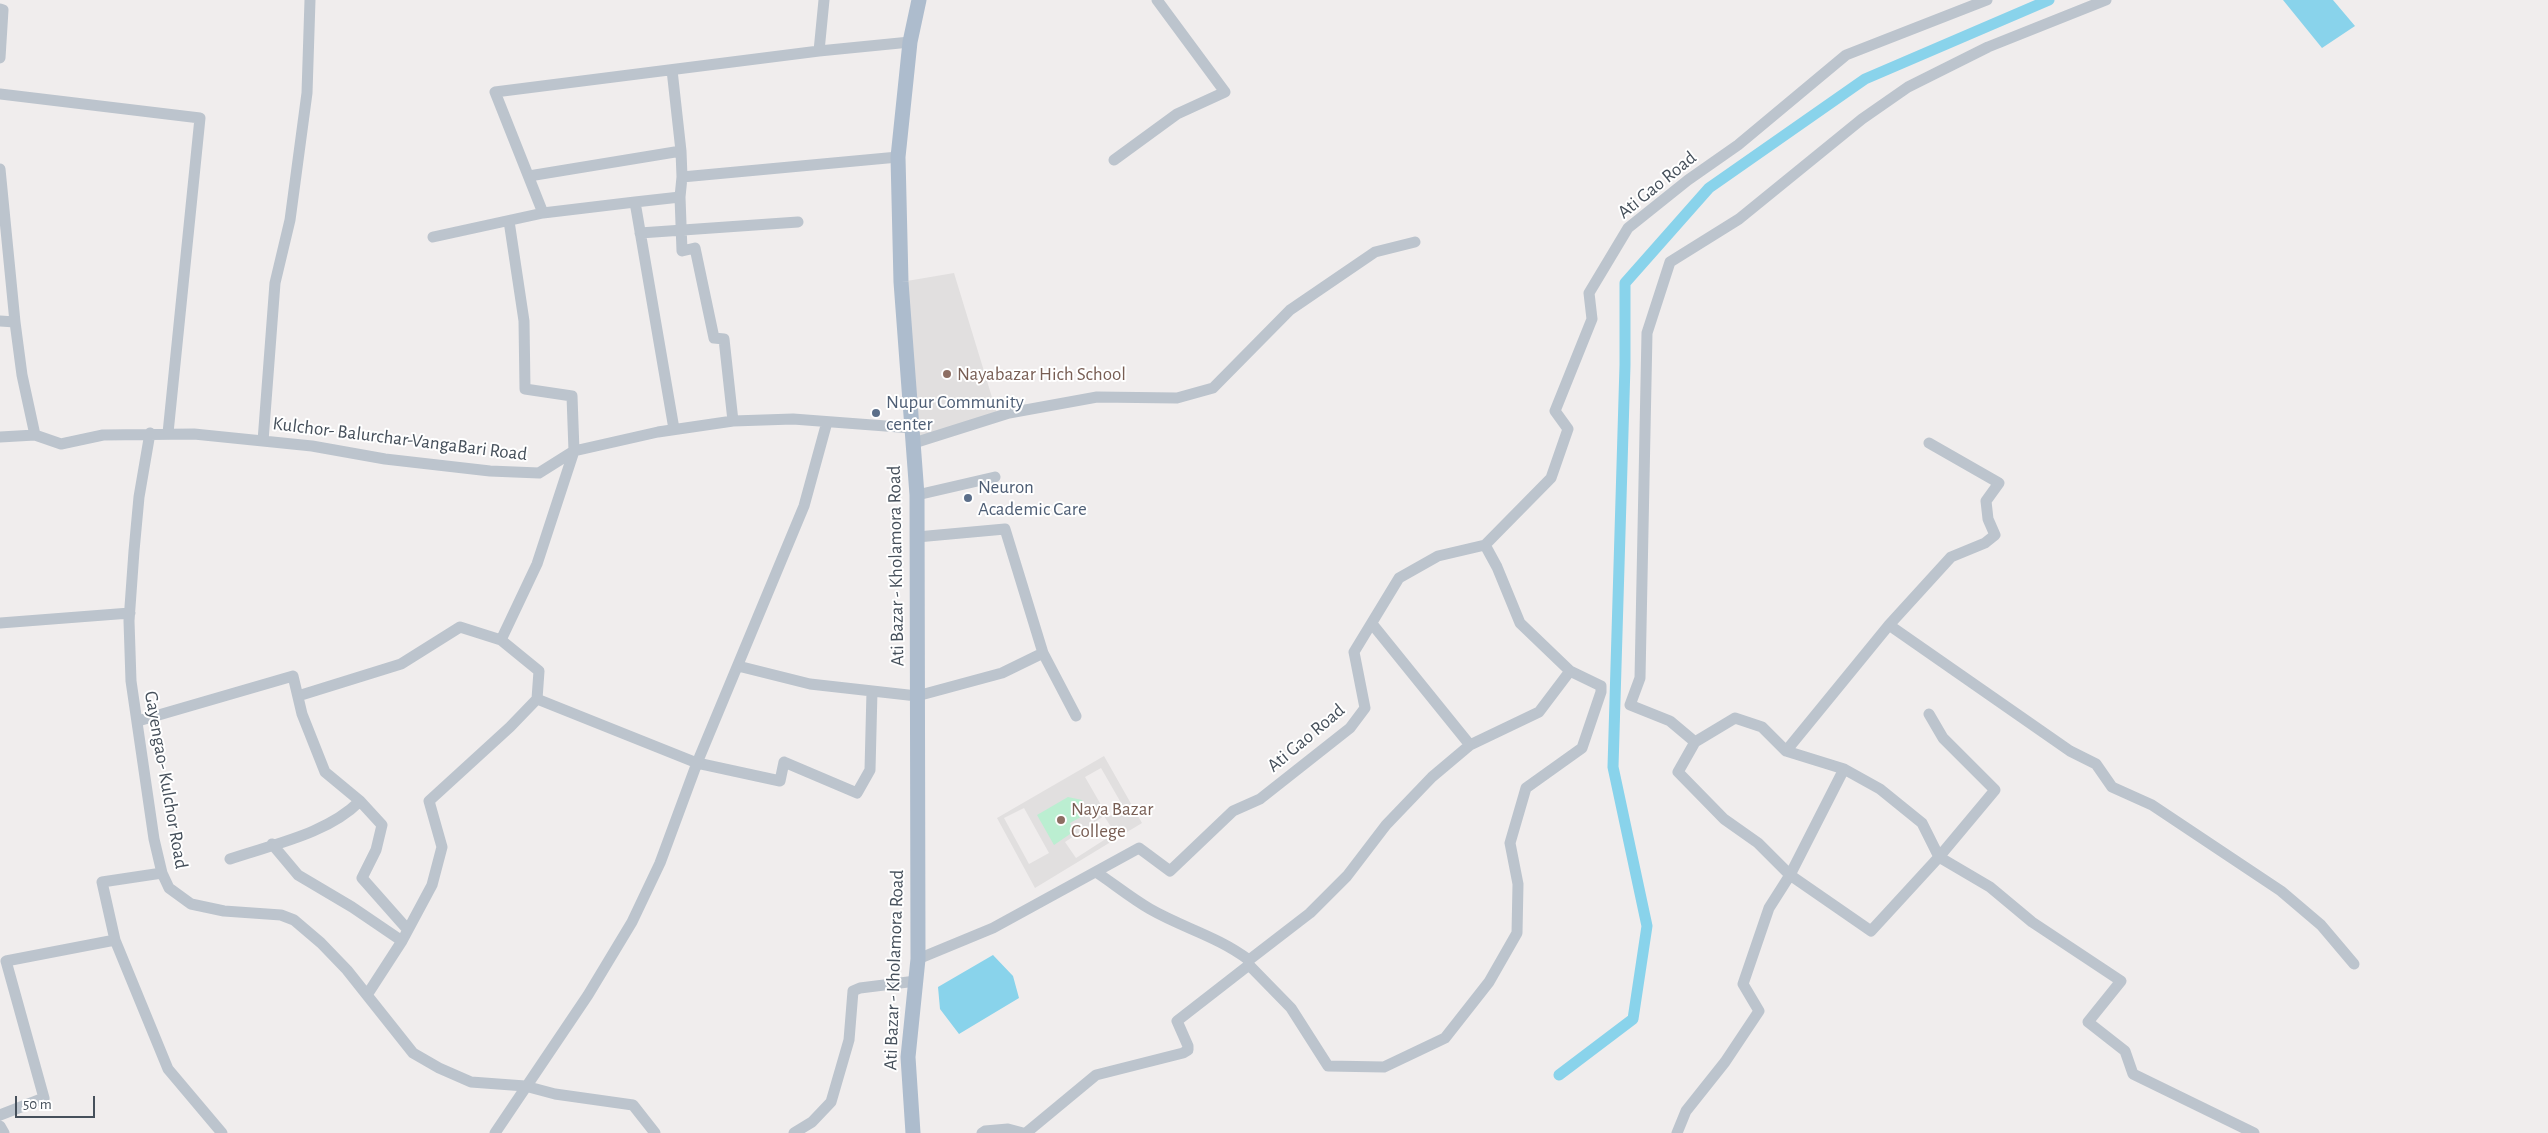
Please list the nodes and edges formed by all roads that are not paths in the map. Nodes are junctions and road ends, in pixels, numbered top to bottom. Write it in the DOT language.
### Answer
graph roads {
  1 [pos="310,0"];
  2 [pos="824,0"];
  3 [pos="919,0"];
  4 [pos="1157,0"];
  5 [pos="1987,0"];
  6 [pos="2106,0"];
  7 [pos="0,9"];
  8 [pos="910,42"];
  9 [pos="819,51"];
  10 [pos="0,58"];
  11 [pos="672,70"];
  12 [pos="0,94"];
  13 [pos="681,151"];
  14 [pos="898,157"];
  15 [pos="1114,160"];
  16 [pos="0,169"];
  17 [pos="529,176"];
  18 [pos="682,177"];
  19 [pos="680,197"];
  20 [pos="635,202"];
  21 [pos="543,214"];
  22 [pos="508,221"];
  23 [pos="798,222"];
  24 [pos="681,232"];
  25 [pos="640,233"];
  26 [pos="433,237"];
  27 [pos="1415,242"];
  28 [pos="0,321"];
  29 [pos="15,322"];
  30 [pos="733,421"];
  31 [pos="827,422"];
  32 [pos="674,430"];
  33 [pos="150,433"];
  34 [pos="168,433"];
  35 [pos="35,435"];
  36 [pos="913,435"];
  37 [pos="0,437"];
  38 [pos="263,441"];
  39 [pos="1930,443"];
  40 [pos="574,451"];
  41 [pos="995,477"];
  42 [pos="917,495"];
  43 [pos="917,537"];
  44 [pos="1485,545"];
  45 [pos="130,613"];
  46 [pos="0,622"];
  47 [pos="1373,625"];
  48 [pos="1889,625"];
  49 [pos="501,640"];
  50 [pos="1043,653"];
  51 [pos="738,666"];
  52 [pos="1570,671"];
  53 [pos="872,691"];
  54 [pos="298,696"];
  55 [pos="917,696"];
  56 [pos="537,699"];
  57 [pos="1929,714"];
  58 [pos="1076,716"];
  59 [pos="138,722"];
  60 [pos="1695,742"];
  61 [pos="1470,745"];
  62 [pos="1786,751"];
  63 [pos="697,763"];
  64 [pos="1844,769"];
  65 [pos="360,801"];
  66 [pos="272,844"];
  67 [pos="1939,857"];
  68 [pos="230,858"];
  69 [pos="1096,872"];
  70 [pos="162,873"];
  71 [pos="1790,875"];
  72 [pos="408,930"];
  73 [pos="115,940"];
  74 [pos="402,941"];
  75 [pos="918,959"];
  76 [pos="1249,962"];
  77 [pos="2354,964"];
  78 [pos="916,981"];
  79 [pos="367,995"];
  80 [pos="525,1086"];
  81 [pos="0,1115"];
  82 [pos="0,1126"];
  83 [pos="4,1133"];
  84 [pos="222,1133"];
  85 [pos="495,1133"];
  86 [pos="655,1133"];
  87 [pos="794,1133"];
  88 [pos="913,1133"];
  89 [pos="982,1133"];
  90 [pos="1025,1133"];
  91 [pos="1678,1133"];
  92 [pos="2254,1133"];
  1 -- 38 [label="street"];
  2 -- 9 [label="street"];
  3 -- 8 [label="main road, Ati Bazar - Kholamora Road"];
  4 -- 15 [label="street"];
  5 -- 44 [label="street, Ati Gao Road"];
  6 -- 60 [label="street"];
  7 -- 10 [label="street"];
  8 -- 9 [label="street"];
  8 -- 14 [label="main road, Ati Bazar - Kholamora Road"];
  9 -- 11 [label="street"];
  11 -- 13 [label="street"];
  11 -- 17 [label="street"];
  12 -- 34 [label="street"];
  13 -- 17 [label="street"];
  13 -- 18 [label="street"];
  14 -- 18 [label="street"];
  14 -- 36 [label="main road, Ati Bazar - Kholamora Road"];
  16 -- 29 [label="street"];
  17 -- 21 [label="street"];
  18 -- 19 [label="street"];
  19 -- 20 [label="street"];
  19 -- 24 [label="street"];
  20 -- 21 [label="street"];
  20 -- 25 [label="street"];
  21 -- 22 [label="street"];
  22 -- 26 [label="street"];
  22 -- 40 [label="street"];
  23 -- 24 [label="street"];
  24 -- 25 [label="street"];
  24 -- 30 [label="street"];
  25 -- 32 [label="street"];
  27 -- 36 [label="street"];
  28 -- 29 [label="street"];
  29 -- 35 [label="street"];
  30 -- 31 [label="street, Kulchor- Balurchar-VangaBari Road"];
  30 -- 32 [label="street, Kulchor- Balurchar-VangaBari Road"];
  31 -- 36 [label="street, Kulchor- Balurchar-VangaBari Road"];
  31 -- 51 [label="street"];
  32 -- 40 [label="street, Kulchor- Balurchar-VangaBari Road"];
  33 -- 34 [label="street, Kulchor- Balurchar-VangaBari Road"];
  33 -- 35 [label="street, Kulchor- Balurchar-VangaBari Road"];
  33 -- 45 [label="street, Gayengao- Kulchor Road"];
  34 -- 38 [label="street, Kulchor- Balurchar-VangaBari Road"];
  35 -- 37 [label="street"];
  36 -- 42 [label="main road, Ati Bazar - Kholamora Road"];
  38 -- 40 [label="street, Kulchor- Balurchar-VangaBari Road"];
  39 -- 48 [label="street"];
  40 -- 49 [label="street"];
  41 -- 42 [label="street"];
  42 -- 43 [label="main road, Ati Bazar - Kholamora Road"];
  43 -- 50 [label="street"];
  43 -- 55 [label="main road, Ati Bazar - Kholamora Road"];
  44 -- 47 [label="street, Ati Gao Road"];
  44 -- 52 [label="street"];
  45 -- 46 [label="street"];
  45 -- 59 [label="street, Gayengao- Kulchor Road"];
  47 -- 61 [label="street"];
  47 -- 69 [label="street, Ati Gao Road"];
  48 -- 62 [label="street"];
  48 -- 77 [label="street"];
  49 -- 54 [label="street"];
  49 -- 56 [label="street"];
  50 -- 55 [label="street"];
  50 -- 58 [label="street"];
  51 -- 53 [label="street"];
  51 -- 63 [label="street"];
  52 -- 61 [label="street"];
  52 -- 76 [label="street"];
  53 -- 55 [label="street"];
  53 -- 63 [label="street"];
  54 -- 59 [label="street"];
  54 -- 65 [label="street"];
  55 -- 75 [label="main road, Ati Bazar - Kholamora Road"];
  56 -- 63 [label="street"];
  56 -- 72 [label="street"];
  57 -- 67 [label="street"];
  59 -- 70 [label="street, Gayengao- Kulchor Road"];
  60 -- 62 [label="street"];
  60 -- 71 [label="street"];
  61 -- 76 [label="street"];
  62 -- 64 [label="street"];
  63 -- 80 [label="street"];
  64 -- 67 [label="street"];
  64 -- 71 [label="street"];
  65 -- 66 [label="street"];
  65 -- 72 [label="street"];
  66 -- 68 [label="street"];
  66 -- 74 [label="street"];
  67 -- 71 [label="street"];
  67 -- 92 [label="street"];
  69 -- 75 [label="street"];
  69 -- 76 [label="street"];
  70 -- 73 [label="street"];
  70 -- 79 [label="street, Gayengao- Kulchor Road"];
  71 -- 91 [label="street"];
  72 -- 74 [label="street"];
  73 -- 81 [label="street"];
  73 -- 84 [label="street"];
  74 -- 79 [label="street"];
  75 -- 78 [label="main road, Ati Bazar - Kholamora Road"];
  76 -- 90 [label="street"];
  78 -- 87 [label="street"];
  78 -- 88 [label="main road, Ati Bazar - Kholamora Road"];
  79 -- 80 [label="street, Gayengao- Kulchor Road"];
  80 -- 85 [label="street"];
  80 -- 86 [label="street, Gayengao- Kulchor Road"];
  82 -- 83 [label="street"];
  89 -- 90 [label="street"];
}
